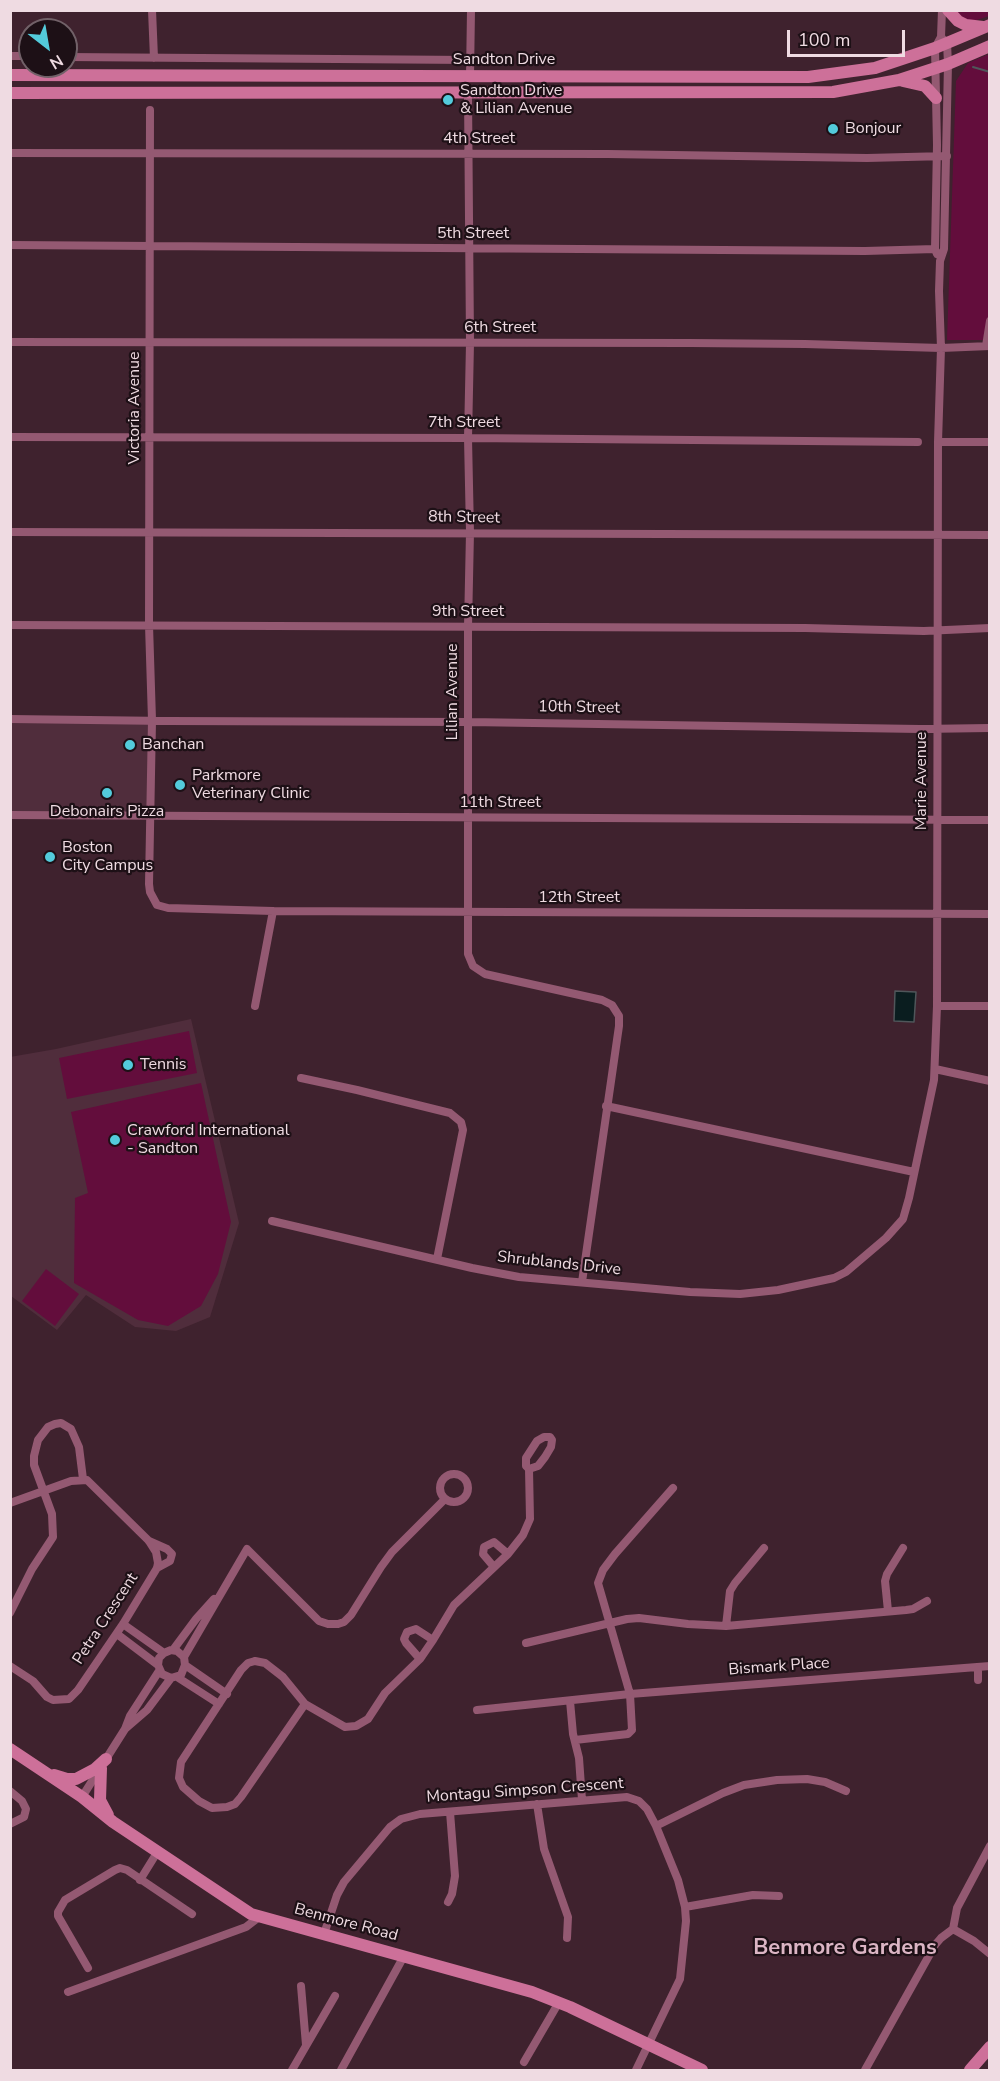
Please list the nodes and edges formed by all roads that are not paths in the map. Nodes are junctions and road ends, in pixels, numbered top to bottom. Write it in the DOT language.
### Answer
graph roads {
  1 [pos="152,10"];
  2 [pos="471,10"];
  3 [pos="942,10"];
  4 [pos="948,10"];
  5 [pos="987,26"];
  6 [pos="941,43"];
  7 [pos="990,45"];
  8 [pos="78,57"];
  9 [pos="154,58"];
  10 [pos="471,60"];
  11 [pos="942,66"];
  12 [pos="10,75"];
  13 [pos="470,76"];
  14 [pos="899,80"];
  15 [pos="10,93"];
  16 [pos="468,93"];
  17 [pos="936,98"];
  18 [pos="150,110"];
  19 [pos="10,153"];
  20 [pos="151,153"];
  21 [pos="469,154"];
  22 [pos="947,156"];
  23 [pos="936,157"];
  24 [pos="10,245"];
  25 [pos="150,247"];
  26 [pos="469,249"];
  27 [pos="935,249"];
  28 [pos="940,261"];
  29 [pos="990,321"];
  30 [pos="10,342"];
  31 [pos="150,343"];
  32 [pos="470,343"];
  33 [pos="988,346"];
  34 [pos="940,348"];
  35 [pos="10,437"];
  36 [pos="150,438"];
  37 [pos="468,438"];
  38 [pos="990,441"];
  39 [pos="918,442"];
  40 [pos="938,442"];
  41 [pos="10,532"];
  42 [pos="150,532"];
  43 [pos="470,532"];
  44 [pos="938,535"];
  45 [pos="990,535"];
  46 [pos="10,625"];
  47 [pos="149,625"];
  48 [pos="468,627"];
  49 [pos="990,628"];
  50 [pos="938,630"];
  51 [pos="10,719"];
  52 [pos="152,720"];
  53 [pos="469,722"];
  54 [pos="990,728"];
  55 [pos="938,729"];
  56 [pos="10,815"];
  57 [pos="151,816"];
  58 [pos="469,818"];
  59 [pos="937,820"];
  60 [pos="990,820"];
  61 [pos="273,911"];
  62 [pos="467,913"];
  63 [pos="937,914"];
  64 [pos="990,914"];
  65 [pos="255,1006"];
  66 [pos="938,1006"];
  67 [pos="990,1006"];
  68 [pos="935,1069"];
  69 [pos="301,1078"];
  70 [pos="990,1081"];
  71 [pos="606,1106"];
  72 [pos="914,1172"];
  73 [pos="272,1221"];
  74 [pos="437,1259"];
  75 [pos="846,1272"];
  76 [pos="582,1282"];
  77 [pos="529,1469"];
  78 [pos="83,1479"];
  79 [pos="673,1488"];
  80 [pos="45,1491"];
  81 [pos="445,1499"];
  82 [pos="10,1503"];
  83 [pos="149,1541"];
  84 [pos="764,1548"];
  85 [pos="903,1548"];
  86 [pos="508,1554"];
  87 [pos="494,1567"];
  88 [pos="157,1568"];
  89 [pos="219,1595"];
  90 [pos="927,1601"];
  91 [pos="888,1611"];
  92 [pos="10,1613"];
  93 [pos="609,1622"];
  94 [pos="123,1624"];
  95 [pos="726,1626"];
  96 [pos="117,1634"];
  97 [pos="433,1640"];
  98 [pos="526,1642"];
  99 [pos="174,1650"];
  100 [pos="164,1653"];
  101 [pos="420,1659"];
  102 [pos="184,1661"];
  103 [pos="10,1666"];
  104 [pos="978,1666"];
  105 [pos="990,1666"];
  106 [pos="158,1668"];
  107 [pos="174,1677"];
  108 [pos="978,1680"];
  109 [pos="226,1694"];
  110 [pos="630,1694"];
  111 [pos="570,1701"];
  112 [pos="219,1704"];
  113 [pos="305,1704"];
  114 [pos="477,1710"];
  115 [pos="125,1729"];
  116 [pos="574,1740"];
  117 [pos="10,1749"];
  118 [pos="103,1763"];
  119 [pos="45,1772"];
  120 [pos="10,1791"];
  121 [pos="846,1791"];
  122 [pos="82,1797"];
  123 [pos="582,1800"];
  124 [pos="537,1804"];
  125 [pos="450,1812"];
  126 [pos="113,1822"];
  127 [pos="10,1824"];
  128 [pos="656,1827"];
  129 [pos="990,1846"];
  130 [pos="158,1851"];
  131 [pos="140,1880"];
  132 [pos="779,1896"];
  133 [pos="448,1902"];
  134 [pos="685,1908"];
  135 [pos="192,1914"];
  136 [pos="259,1917"];
  137 [pos="953,1929"];
  138 [pos="324,1934"];
  139 [pos="567,1938"];
  140 [pos="990,1954"];
  141 [pos="404,1956"];
  142 [pos="88,1968"];
  143 [pos="301,1986"];
  144 [pos="68,1992"];
  145 [pos="335,1996"];
  146 [pos="559,2002"];
  147 [pos="306,2045"];
  148 [pos="649,2045"];
  149 [pos="990,2047"];
  150 [pos="524,2062"];
  151 [pos="292,2070"];
  152 [pos="341,2070"];
  153 [pos="636,2070"];
  154 [pos="702,2070"];
  155 [pos="865,2070"];
  156 [pos="970,2070"];
  1 -- 9 [label="street"];
  2 -- 10 [label="street"];
  3 -- 6 [label="street"];
  4 -- 5 [label="main road"];
  5 -- 6 [label="main road, Sandton Drive"];
  6 -- 11 [label="street"];
  6 -- 11 [label="street"];
  6 -- 13 [label="main road, Sandton Drive"];
  7 -- 11 [label="main road, Sandton Drive"];
  8 -- 9 [label="street"];
  9 -- 10 [label="street"];
  10 -- 13 [label="street"];
  11 -- 14 [label="main road, Sandton Drive"];
  11 -- 17 [label="street, Marie Avenue"];
  11 -- 22 [label="street, Marie Avenue"];
  12 -- 13 [label="main road, Sandton Drive"];
  14 -- 16 [label="main road, Sandton Drive"];
  14 -- 17 [label="main road"];
  15 -- 16 [label="main road, Sandton Drive"];
  16 -- 21 [label="street, Lilian Avenue"];
  17 -- 23 [label="street, Marie Avenue"];
  18 -- 20 [label="street, Victoria Avenue"];
  19 -- 20 [label="street, 4th Street"];
  20 -- 21 [label="street, 4th Street"];
  20 -- 25 [label="street, Victoria Avenue"];
  21 -- 23 [label="street, 4th Street"];
  21 -- 26 [label="street, Lilian Avenue"];
  22 -- 23 [label="street, 4th Street"];
  22 -- 28 [label="street, Marie Avenue"];
  23 -- 27 [label="street, Marie Avenue"];
  24 -- 25 [label="street, 5th Street"];
  25 -- 26 [label="street, 5th Street"];
  25 -- 31 [label="street, Victoria Avenue"];
  26 -- 27 [label="street, 5th Street"];
  26 -- 32 [label="street, Lilian Avenue"];
  27 -- 28 [label="street, Marie Avenue"];
  28 -- 34 [label="street, Marie Avenue"];
  29 -- 33 [label="street"];
  30 -- 31 [label="street, 6th Street"];
  31 -- 32 [label="street, 6th Street"];
  31 -- 36 [label="street, Victoria Avenue"];
  32 -- 34 [label="street, 6th Street"];
  32 -- 37 [label="street, Lilian Avenue"];
  33 -- 34 [label="street, 6th Street"];
  34 -- 40 [label="street, Marie Avenue"];
  35 -- 36 [label="street, 7th Street"];
  36 -- 37 [label="street, 7th Street"];
  36 -- 42 [label="street, Victoria Avenue"];
  37 -- 39 [label="street, 7th Street"];
  37 -- 43 [label="street, Lilian Avenue"];
  38 -- 40 [label="street"];
  40 -- 44 [label="street, Marie Avenue"];
  41 -- 42 [label="street, 8th Street"];
  42 -- 43 [label="street, 8th Street"];
  42 -- 47 [label="street, Victoria Avenue"];
  43 -- 44 [label="street, 8th Street"];
  43 -- 48 [label="street, Lilian Avenue"];
  44 -- 45 [label="street"];
  44 -- 50 [label="street, Marie Avenue"];
  46 -- 47 [label="street, 9th Street"];
  47 -- 48 [label="street, 9th Street"];
  47 -- 52 [label="street, Victoria Avenue"];
  48 -- 50 [label="street, 9th Street"];
  48 -- 53 [label="street, Lilian Avenue"];
  49 -- 50 [label="street"];
  50 -- 55 [label="street, Marie Avenue"];
  51 -- 52 [label="street"];
  52 -- 53 [label="street, 10th Street"];
  52 -- 57 [label="street"];
  53 -- 55 [label="street, 10th Street"];
  53 -- 58 [label="street, Lilian Avenue"];
  54 -- 55 [label="street, 10th Street"];
  55 -- 59 [label="street, Marie Avenue"];
  56 -- 57 [label="street, 11th Street"];
  57 -- 58 [label="street, 11th Street"];
  57 -- 61 [label="street, 12th Street"];
  58 -- 59 [label="street, 11th Street"];
  58 -- 62 [label="street, Lilian Avenue"];
  59 -- 60 [label="street, 11th Street"];
  59 -- 63 [label="street, Marie Avenue"];
  61 -- 62 [label="street, 12th Street"];
  61 -- 65 [label="street"];
  62 -- 63 [label="street, 12th Street"];
  62 -- 71 [label="street, Lilian Avenue"];
  63 -- 64 [label="street, 12th Street"];
  63 -- 66 [label="street, Marie Avenue"];
  66 -- 67 [label="street"];
  66 -- 68 [label="street, Marie Avenue"];
  68 -- 70 [label="street"];
  68 -- 72 [label="street, Marie Avenue"];
  69 -- 74 [label="street"];
  71 -- 72 [label="street"];
  71 -- 76 [label="street"];
  72 -- 75 [label="street, Marie Avenue"];
  73 -- 74 [label="street, Shrublands Drive"];
  74 -- 76 [label="street, Shrublands Drive"];
  75 -- 76 [label="street, Shrublands Drive"];
  77 -- 86 [label="street"];
  78 -- 80 [label="street"];
  78 -- 80 [label="street"];
  78 -- 83 [label="street, Petra Crescent"];
  79 -- 93 [label="street"];
  80 -- 82 [label="street"];
  80 -- 92 [label="street"];
  81 -- 89 [label="street"];
  83 -- 88 [label="street, Petra Crescent"];
  83 -- 88 [label="street"];
  84 -- 95 [label="street"];
  85 -- 91 [label="street"];
  86 -- 87 [label="street"];
  86 -- 87 [label="street"];
  87 -- 97 [label="street"];
  88 -- 94 [label="street, Petra Crescent"];
  89 -- 99 [label="street"];
  89 -- 102 [label="street"];
  90 -- 91 [label="street"];
  91 -- 95 [label="street"];
  93 -- 95 [label="street"];
  93 -- 98 [label="street"];
  93 -- 110 [label="street"];
  94 -- 96 [label="street, Petra Crescent"];
  94 -- 100 [label="street"];
  96 -- 103 [label="street, Petra Crescent"];
  96 -- 106 [label="street"];
  97 -- 101 [label="street"];
  97 -- 101 [label="street"];
  99 -- 100 [label="street"];
  99 -- 102 [label="street"];
  100 -- 106 [label="street"];
  101 -- 113 [label="street"];
  102 -- 107 [label="street"];
  102 -- 109 [label="street"];
  104 -- 105 [label="street, Bismark Place"];
  104 -- 108 [label="street"];
  104 -- 110 [label="street, Bismark Place"];
  106 -- 107 [label="street"];
  106 -- 115 [label="street"];
  107 -- 112 [label="street"];
  107 -- 115 [label="street"];
  109 -- 112 [label="street"];
  109 -- 113 [label="street"];
  110 -- 111 [label="street, Bismark Place"];
  110 -- 116 [label="street"];
  111 -- 114 [label="street, Bismark Place"];
  111 -- 116 [label="street"];
  112 -- 113 [label="street"];
  115 -- 118 [label="street"];
  116 -- 123 [label="street"];
  117 -- 119 [label="main road, Benmore Road"];
  118 -- 119 [label="main road"];
  118 -- 122 [label="street"];
  118 -- 126 [label="main road"];
  119 -- 122 [label="main road, Benmore Road"];
  120 -- 127 [label="street"];
  121 -- 128 [label="street"];
  122 -- 126 [label="main road, Benmore Road"];
  123 -- 124 [label="street, Montagu Simpson Crescent"];
  123 -- 128 [label="street, Montagu Simpson Crescent"];
  124 -- 125 [label="street, Montagu Simpson Crescent"];
  124 -- 139 [label="street"];
  125 -- 133 [label="street"];
  125 -- 138 [label="street, Montagu Simpson Crescent"];
  126 -- 130 [label="main road, Benmore Road"];
  128 -- 134 [label="street, Montagu Simpson Crescent"];
  129 -- 137 [label="street"];
  130 -- 131 [label="street"];
  130 -- 136 [label="main road, Benmore Road"];
  131 -- 135 [label="street"];
  131 -- 142 [label="street"];
  132 -- 134 [label="street"];
  134 -- 148 [label="street, Montagu Simpson Crescent"];
  136 -- 138 [label="main road, Benmore Road"];
  136 -- 144 [label="street"];
  137 -- 140 [label="street"];
  137 -- 155 [label="street"];
  138 -- 141 [label="main road, Benmore Road"];
  141 -- 146 [label="main road, Benmore Road"];
  141 -- 152 [label="street"];
  143 -- 147 [label="street"];
  145 -- 147 [label="street"];
  146 -- 148 [label="main road, Benmore Road"];
  146 -- 150 [label="street"];
  147 -- 151 [label="street"];
  148 -- 153 [label="street, Montagu Simpson Crescent"];
  148 -- 154 [label="main road, Benmore Road"];
  149 -- 156 [label="main road"];
}
